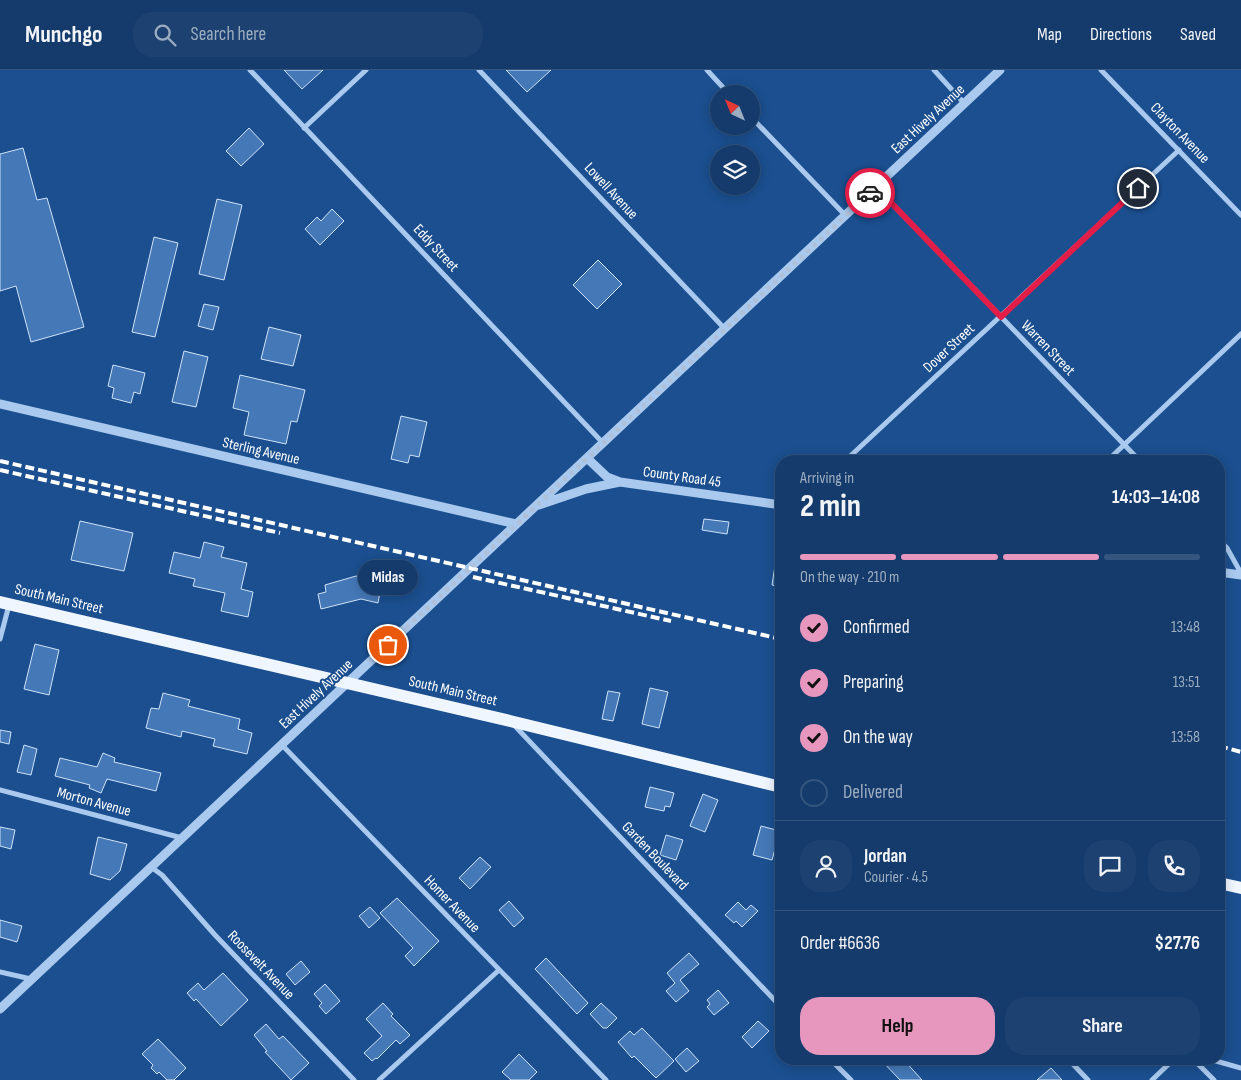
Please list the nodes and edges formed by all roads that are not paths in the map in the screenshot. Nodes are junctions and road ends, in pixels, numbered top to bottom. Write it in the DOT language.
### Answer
graph roads {
  1 [pos="250,70"];
  2 [pos="366,70"];
  3 [pos="479,70"];
  4 [pos="707,70"];
  5 [pos="934,70"];
  6 [pos="1000,70"];
  7 [pos="1101,70"];
  8 [pos="721,85"];
  9 [pos="964,103"];
  10 [pos="760,126"];
  11 [pos="304,128"];
  12 [pos="1179,150"];
  13 [pos="876,187"];
  14 [pos="845,215"];
  15 [pos="1241,215"];
  16 [pos="1001,317"];
  17 [pos="725,329"];
  18 [pos="1241,334"];
  19 [pos="0,404"];
  20 [pos="603,443"];
  21 [pos="1124,445"];
  22 [pos="852,455"];
  23 [pos="1113,455"];
  24 [pos="1134,455"];
  25 [pos="587,458"];
  26 [pos="620,482"];
  27 [pos="775,504"];
  28 [pos="534,507"];
  29 [pos="516,524"];
  30 [pos="1225,546"];
  31 [pos="1225,573"];
  32 [pos="1241,574"];
  33 [pos="4,603"];
  34 [pos="0,639"];
  35 [pos="347,684"];
  36 [pos="510,721"];
  37 [pos="281,744"];
  38 [pos="775,786"];
  39 [pos="0,790"];
  40 [pos="182,838"];
  41 [pos="151,867"];
  42 [pos="1225,884"];
  43 [pos="1241,888"];
  44 [pos="499,970"];
  45 [pos="0,972"];
  46 [pos="32,979"];
  47 [pos="775,1001"];
  48 [pos="0,1009"];
  49 [pos="1225,1064"];
  50 [pos="836,1065"];
  51 [pos="1074,1065"];
  52 [pos="1168,1065"];
  53 [pos="1200,1065"];
  54 [pos="1241,1068"];
  55 [pos="354,1080"];
  56 [pos="379,1080"];
  57 [pos="606,1080"];
  58 [pos="850,1080"];
  59 [pos="1088,1080"];
  60 [pos="1152,1080"];
  61 [pos="1214,1080"];
  1 -- 11 [label="street, Eddy Street"];
  2 -- 11 [label="street"];
  3 -- 17 [label="street, Lowell Avenue"];
  4 -- 8 [label="street"];
  5 -- 9 [label="street"];
  6 -- 9 [label="street, East Hively Avenue"];
  7 -- 12 [label="street, Clayton Avenue"];
  9 -- 13 [label="street, East Hively Avenue"];
  10 -- 14 [label="street"];
  11 -- 20 [label="street, Eddy Street"];
  12 -- 15 [label="street, Clayton Avenue"];
  12 -- 16 [label="street, Dover Street"];
  13 -- 14 [label="street, East Hively Avenue"];
  13 -- 16 [label="street, Warren Street"];
  14 -- 17 [label="street, East Hively Avenue"];
  16 -- 21 [label="street, Warren Street"];
  16 -- 22 [label="street, Dover Street"];
  17 -- 20 [label="street, East Hively Avenue"];
  18 -- 21 [label="street"];
  19 -- 29 [label="street, Sterling Avenue"];
  20 -- 25 [label="street, East Hively Avenue"];
  21 -- 23 [label="street"];
  21 -- 24 [label="street, Warren Street"];
  25 -- 26 [label="street, County Road 45"];
  25 -- 28 [label="street, East Hively Avenue"];
  26 -- 27 [label="street, County Road 45"];
  26 -- 28 [label="street"];
  28 -- 29 [label="street, East Hively Avenue"];
  29 -- 35 [label="street, East Hively Avenue"];
  30 -- 32 [label="street"];
  31 -- 32 [label="street"];
  33 -- 34 [label="street"];
  33 -- 35 [label="main road, South Main Street"];
  35 -- 36 [label="main road, South Main Street"];
  35 -- 37 [label="street, East Hively Avenue"];
  36 -- 38 [label="main road, South Main Street"];
  36 -- 47 [label="street, Garden Boulevard"];
  37 -- 40 [label="street, East Hively Avenue"];
  37 -- 44 [label="street, Homer Avenue"];
  39 -- 40 [label="street, Morton Avenue"];
  40 -- 41 [label="street, East Hively Avenue"];
  41 -- 46 [label="street, East Hively Avenue"];
  41 -- 55 [label="street, Roosevelt Avenue"];
  42 -- 43 [label="main road"];
  44 -- 56 [label="street"];
  44 -- 57 [label="street, Homer Avenue"];
  45 -- 46 [label="street"];
  46 -- 48 [label="street, East Hively Avenue"];
  49 -- 54 [label="street"];
  50 -- 58 [label="street"];
  51 -- 59 [label="street"];
  52 -- 60 [label="street"];
  53 -- 61 [label="street"];
}
